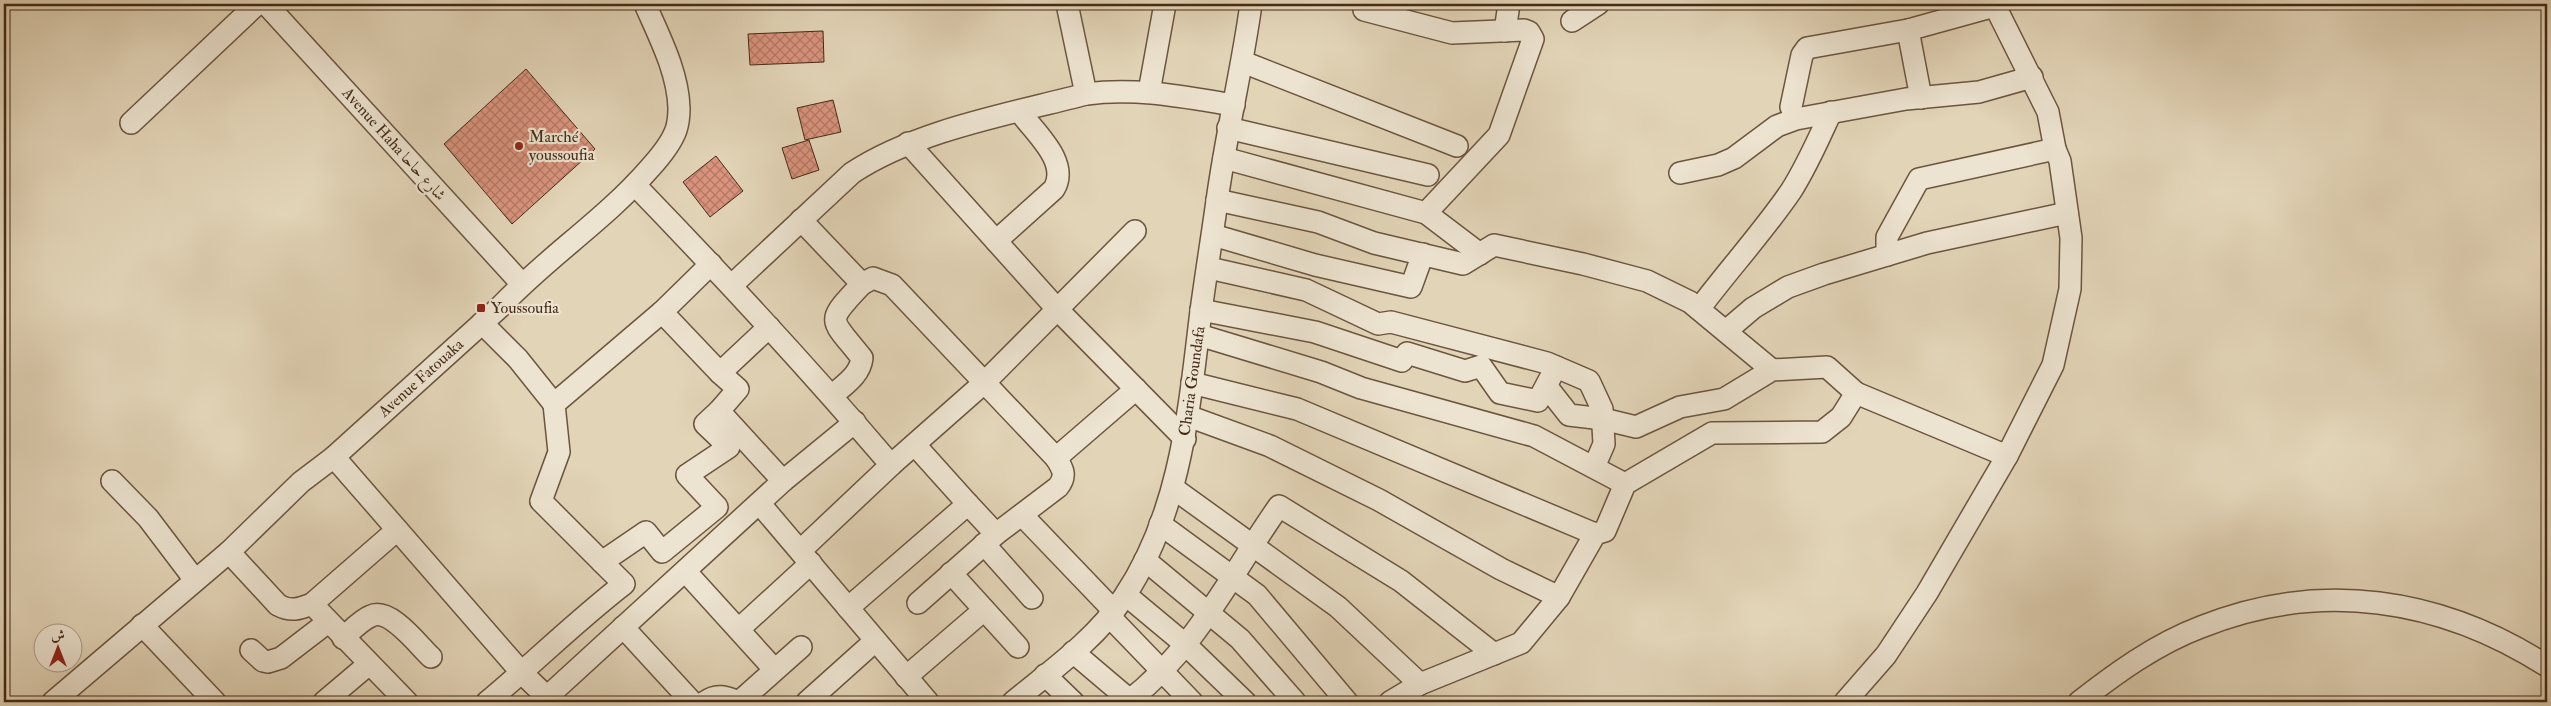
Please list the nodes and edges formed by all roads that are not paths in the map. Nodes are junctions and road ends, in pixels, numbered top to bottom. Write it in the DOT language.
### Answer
graph roads {
  1 [pos="257,4"];
  2 [pos="266,4"];
  3 [pos="645,4"];
  4 [pos="1067,4"];
  5 [pos="1165,4"];
  6 [pos="1251,4"];
  7 [pos="1510,4"];
  8 [pos="1598,4"];
  9 [pos="1995,5"];
  10 [pos="1364,10"];
  11 [pos="1572,21"];
  12 [pos="1908,30"];
  13 [pos="1505,31"];
  14 [pos="1243,62"];
  15 [pos="2032,78"];
  16 [pos="1149,92"];
  17 [pos="1086,94"];
  18 [pos="1920,98"];
  19 [pos="1234,105"];
  20 [pos="1792,107"];
  21 [pos="1020,112"];
  22 [pos="1831,112"];
  23 [pos="131,123"];
  24 [pos="1228,128"];
  25 [pos="908,143"];
  26 [pos="1457,146"];
  27 [pos="2055,149"];
  28 [pos="1224,158"];
  29 [pos="1680,173"];
  30 [pos="1428,175"];
  31 [pos="635,185"];
  32 [pos="1217,200"];
  33 [pos="1426,213"];
  34 [pos="2067,213"];
  35 [pos="801,220"];
  36 [pos="1135,232"];
  37 [pos="1213,235"];
  38 [pos="996,241"];
  39 [pos="1423,254"];
  40 [pos="1480,254"];
  41 [pos="1887,255"];
  42 [pos="711,264"];
  43 [pos="1208,268"];
  44 [pos="522,284"];
  45 [pos="862,284"];
  46 [pos="732,285"];
  47 [pos="1699,309"];
  48 [pos="1058,310"];
  49 [pos="1201,310"];
  50 [pos="662,312"];
  51 [pos="482,322"];
  52 [pos="769,327"];
  53 [pos="1726,331"];
  54 [pos="1199,335"];
  55 [pos="1556,367"];
  56 [pos="1772,370"];
  57 [pos="720,374"];
  58 [pos="985,382"];
  59 [pos="1192,383"];
  60 [pos="1546,387"];
  61 [pos="1136,389"];
  62 [pos="1856,393"];
  63 [pos="833,396"];
  64 [pos="554,404"];
  65 [pos="719,411"];
  66 [pos="1188,416"];
  67 [pos="1603,419"];
  68 [pos="855,422"];
  69 [pos="1185,439"];
  70 [pos="915,445"];
  71 [pos="2007,456"];
  72 [pos="334,457"];
  73 [pos="1056,458"];
  74 [pos="891,464"];
  75 [pos="1594,467"];
  76 [pos="112,481"];
  77 [pos="783,481"];
  78 [pos="1625,484"];
  79 [pos="1173,488"];
  80 [pos="760,504"];
  81 [pos="968,504"];
  82 [pos="1022,515"];
  83 [pos="1160,524"];
  84 [pos="397,530"];
  85 [pos="1595,534"];
  86 [pos="990,539"];
  87 [pos="1252,545"];
  88 [pos="229,552"];
  89 [pos="806,557"];
  90 [pos="1145,560"];
  91 [pos="602,562"];
  92 [pos="686,572"];
  93 [pos="951,574"];
  94 [pos="1234,578"];
  95 [pos="195,580"];
  96 [pos="1559,597"];
  97 [pos="1032,598"];
  98 [pos="918,603"];
  99 [pos="312,604"];
  100 [pos="1116,607"];
  101 [pos="848,608"];
  102 [pos="984,610"];
  103 [pos="1209,612"];
  104 [pos="328,622"];
  105 [pos="142,625"];
  106 [pos="623,627"];
  107 [pos="739,628"];
  108 [pos="344,638"];
  109 [pos="875,641"];
  110 [pos="1186,645"];
  111 [pos="801,647"];
  112 [pos="1018,647"];
  113 [pos="251,650"];
  114 [pos="1073,652"];
  115 [pos="1494,654"];
  116 [pos="431,657"];
  117 [pos="368,664"];
  118 [pos="2547,666"];
  119 [pos="774,669"];
  120 [pos="1163,671"];
  121 [pos="522,673"];
  122 [pos="1045,675"];
  123 [pos="906,677"];
  124 [pos="1420,684"];
  125 [pos="397,699"];
  126 [pos="549,699"];
  127 [pos="209,700"];
  128 [pos="1022,700"];
  129 [pos="53,702"];
  130 [pos="324,702"];
  131 [pos="487,702"];
  132 [pos="692,702"];
  133 [pos="705,702"];
  134 [pos="739,702"];
  135 [pos="807,702"];
  136 [pos="928,702"];
  137 [pos="1073,702"];
  138 [pos="1130,702"];
  139 [pos="1192,702"];
  140 [pos="1245,702"];
  141 [pos="1295,702"];
  142 [pos="1347,702"];
  143 [pos="1390,702"];
  144 [pos="1845,702"];
  145 [pos="2079,702"];
  1 -- 23 [label="street"];
  2 -- 44 [label="street, Avenue Haha شارع حاحا"];
  3 -- 31 [label="street, Avenue Fatouaka"];
  4 -- 17 [label="street"];
  5 -- 16 [label="street"];
  6 -- 14 [label="street, Charia Goundafa"];
  7 -- 13 [label="street"];
  8 -- 11 [label="street"];
  9 -- 12 [label="street"];
  9 -- 15 [label="street"];
  10 -- 13 [label="street"];
  12 -- 18 [label="street"];
  12 -- 20 [label="street"];
  13 -- 33 [label="street"];
  14 -- 19 [label="street, Charia Goundafa"];
  14 -- 26 [label="street"];
  15 -- 18 [label="street"];
  15 -- 27 [label="street"];
  16 -- 17 [label="street"];
  16 -- 19 [label="street"];
  17 -- 21 [label="street"];
  18 -- 22 [label="street"];
  19 -- 24 [label="street, Charia Goundafa"];
  21 -- 25 [label="street"];
  21 -- 38 [label="street"];
  22 -- 29 [label="street"];
  22 -- 47 [label="street"];
  24 -- 28 [label="street, Charia Goundafa"];
  24 -- 30 [label="street"];
  25 -- 35 [label="street"];
  25 -- 38 [label="street"];
  27 -- 34 [label="street"];
  27 -- 41 [label="street"];
  28 -- 32 [label="street, Charia Goundafa"];
  28 -- 33 [label="street"];
  31 -- 42 [label="street"];
  31 -- 44 [label="street, Avenue Fatouaka"];
  32 -- 37 [label="street, Charia Goundafa"];
  32 -- 39 [label="street"];
  33 -- 40 [label="street"];
  34 -- 41 [label="street"];
  34 -- 71 [label="street"];
  35 -- 45 [label="street"];
  35 -- 46 [label="street"];
  36 -- 48 [label="street"];
  37 -- 39 [label="street"];
  37 -- 43 [label="street, Charia Goundafa"];
  38 -- 48 [label="street"];
  39 -- 40 [label="street"];
  40 -- 47 [label="street"];
  41 -- 53 [label="street"];
  42 -- 46 [label="street"];
  42 -- 50 [label="street"];
  43 -- 49 [label="street, Charia Goundafa"];
  43 -- 55 [label="street"];
  44 -- 51 [label="street, Avenue Fatouaka"];
  45 -- 58 [label="street"];
  45 -- 63 [label="street"];
  46 -- 52 [label="street"];
  47 -- 53 [label="street"];
  48 -- 58 [label="street"];
  48 -- 61 [label="street"];
  49 -- 54 [label="street, Charia Goundafa"];
  49 -- 60 [label="street"];
  50 -- 57 [label="street"];
  50 -- 64 [label="street"];
  51 -- 64 [label="street"];
  51 -- 72 [label="street, Avenue Fatouaka"];
  52 -- 57 [label="street"];
  52 -- 63 [label="street"];
  53 -- 56 [label="street"];
  54 -- 59 [label="street, Charia Goundafa"];
  54 -- 75 [label="street"];
  55 -- 60 [label="street"];
  55 -- 67 [label="street"];
  56 -- 62 [label="street"];
  56 -- 67 [label="street"];
  57 -- 65 [label="street"];
  58 -- 70 [label="street"];
  58 -- 73 [label="street"];
  59 -- 66 [label="street, Charia Goundafa"];
  59 -- 85 [label="street"];
  60 -- 67 [label="street"];
  61 -- 69 [label="street"];
  61 -- 73 [label="street"];
  62 -- 71 [label="street"];
  62 -- 78 [label="street"];
  63 -- 68 [label="street"];
  64 -- 91 [label="street"];
  65 -- 77 [label="street"];
  65 -- 91 [label="street"];
  66 -- 69 [label="street, Charia Goundafa"];
  66 -- 96 [label="street"];
  67 -- 75 [label="street"];
  68 -- 74 [label="street"];
  68 -- 77 [label="street"];
  69 -- 79 [label="street, Charia Goundafa"];
  70 -- 74 [label="street"];
  70 -- 81 [label="street"];
  71 -- 144 [label="street"];
  72 -- 84 [label="street"];
  72 -- 88 [label="street, Avenue Fatouaka"];
  73 -- 82 [label="street"];
  74 -- 89 [label="street"];
  75 -- 78 [label="street"];
  76 -- 95 [label="street"];
  77 -- 80 [label="street"];
  78 -- 85 [label="street"];
  79 -- 83 [label="street, Charia Goundafa"];
  79 -- 87 [label="street"];
  80 -- 89 [label="street"];
  80 -- 92 [label="street"];
  81 -- 86 [label="street"];
  81 -- 101 [label="street"];
  82 -- 86 [label="street"];
  82 -- 100 [label="street"];
  83 -- 90 [label="street, Charia Goundafa"];
  83 -- 94 [label="street"];
  84 -- 99 [label="street"];
  84 -- 121 [label="street"];
  85 -- 96 [label="street"];
  86 -- 93 [label="street"];
  86 -- 97 [label="street"];
  87 -- 94 [label="street"];
  87 -- 115 [label="street"];
  87 -- 124 [label="street"];
  88 -- 95 [label="street, Avenue Fatouaka"];
  88 -- 99 [label="street"];
  89 -- 101 [label="street"];
  89 -- 107 [label="street"];
  90 -- 100 [label="street, Charia Goundafa"];
  90 -- 103 [label="street"];
  91 -- 121 [label="street"];
  92 -- 106 [label="street"];
  92 -- 107 [label="street"];
  93 -- 98 [label="street"];
  93 -- 102 [label="street"];
  94 -- 103 [label="street"];
  94 -- 142 [label="street"];
  95 -- 105 [label="street, Avenue Fatouaka"];
  96 -- 115 [label="street"];
  99 -- 104 [label="street"];
  100 -- 110 [label="street"];
  100 -- 114 [label="street, Charia Goundafa"];
  100 -- 120 [label="street"];
  101 -- 109 [label="street"];
  102 -- 112 [label="street"];
  102 -- 123 [label="street"];
  103 -- 110 [label="street"];
  103 -- 141 [label="street"];
  104 -- 108 [label="street"];
  104 -- 113 [label="street"];
  105 -- 127 [label="street"];
  105 -- 129 [label="street, Avenue Fatouaka"];
  106 -- 126 [label="street"];
  106 -- 132 [label="street"];
  107 -- 119 [label="street"];
  108 -- 116 [label="street"];
  108 -- 117 [label="street"];
  109 -- 123 [label="street"];
  109 -- 135 [label="street"];
  110 -- 120 [label="street"];
  110 -- 140 [label="street"];
  111 -- 119 [label="street"];
  114 -- 122 [label="street, Charia Goundafa"];
  114 -- 138 [label="street"];
  115 -- 124 [label="street"];
  117 -- 125 [label="street"];
  117 -- 130 [label="street"];
  118 -- 145 [label="street"];
  119 -- 134 [label="street"];
  120 -- 138 [label="street"];
  120 -- 139 [label="street"];
  121 -- 126 [label="street"];
  121 -- 131 [label="street"];
  122 -- 128 [label="street, Charia Goundafa"];
  122 -- 137 [label="street"];
  123 -- 136 [label="street"];
  124 -- 143 [label="street"];
  133 -- 134 [label="street"];
}
